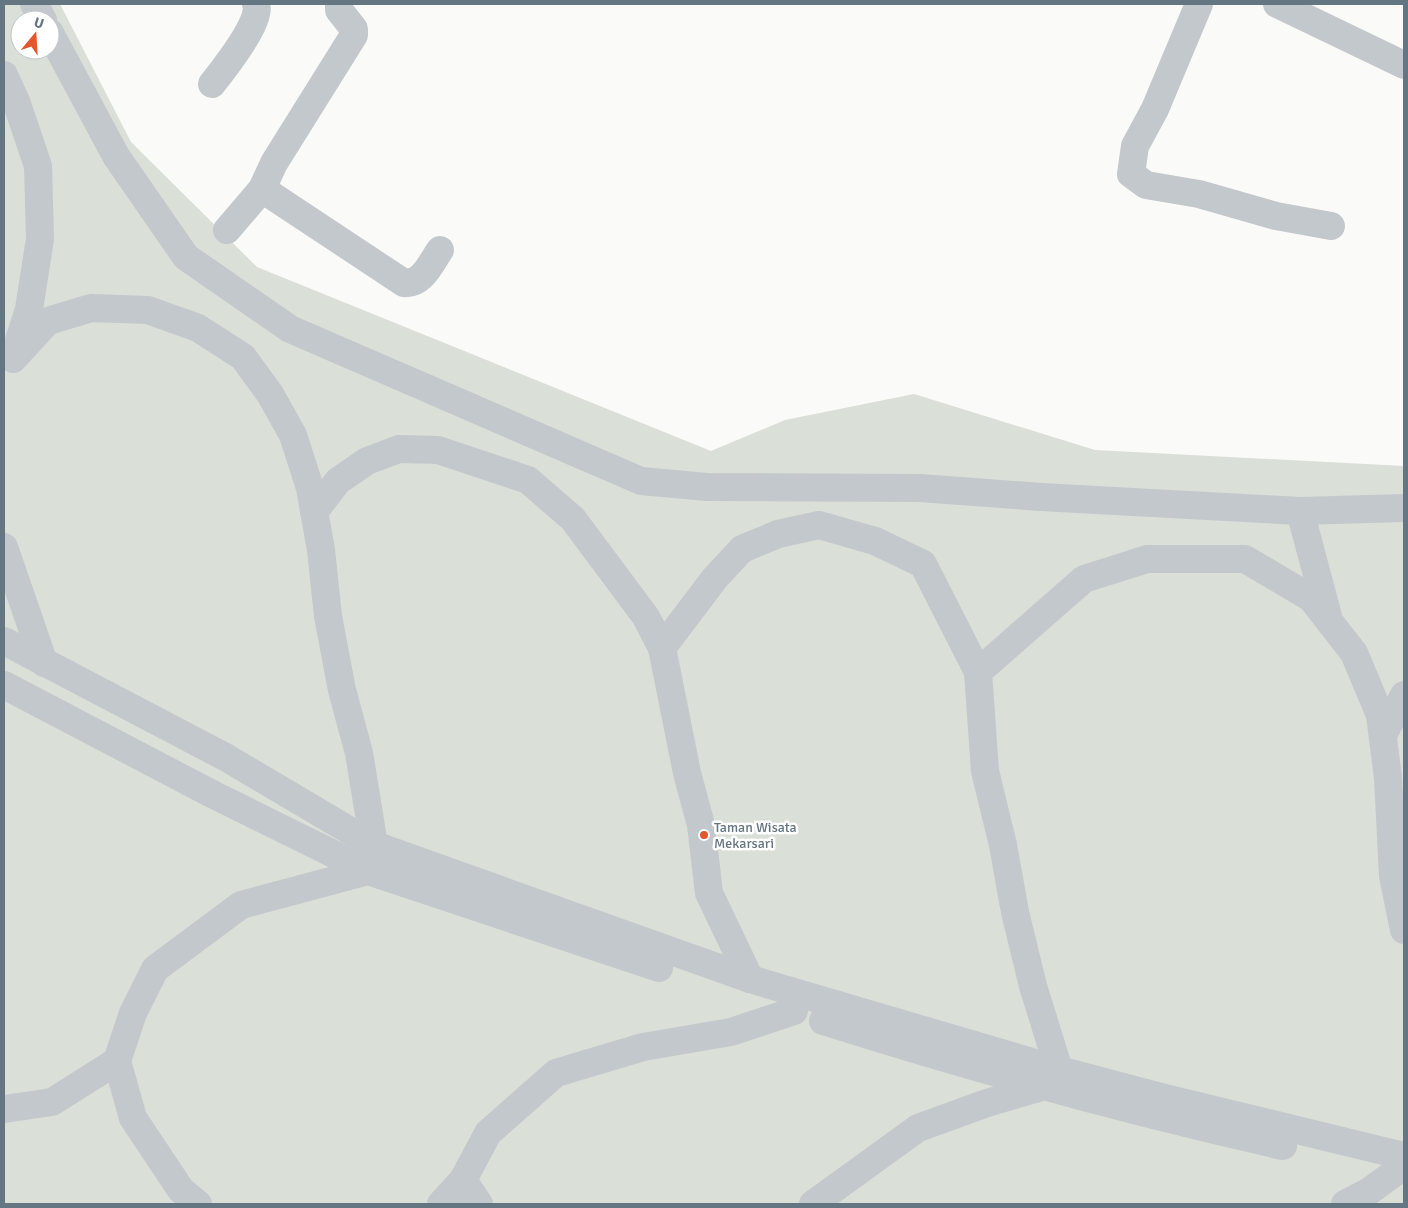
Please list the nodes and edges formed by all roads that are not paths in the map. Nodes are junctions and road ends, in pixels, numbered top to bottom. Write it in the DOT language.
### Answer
graph roads {
  1 [pos="256,4"];
  2 [pos="339,4"];
  3 [pos="1199,4"];
  4 [pos="1277,4"];
  5 [pos="60,52"];
  6 [pos="1404,65"];
  7 [pos="4,75"];
  8 [pos="212,84"];
  9 [pos="262,189"];
  10 [pos="1331,226"];
  11 [pos="227,230"];
  12 [pos="440,250"];
  13 [pos="8,367"];
  14 [pos="1404,508"];
  15 [pos="1300,511"];
  16 [pos="314,512"];
  17 [pos="4,547"];
  18 [pos="1329,620"];
  19 [pos="4,641"];
  20 [pos="662,648"];
  21 [pos="44,663"];
  22 [pos="978,672"];
  23 [pos="4,685"];
  24 [pos="1404,695"];
  25 [pos="33,700"];
  26 [pos="4,706"];
  27 [pos="1382,735"];
  28 [pos="371,858"];
  29 [pos="1404,930"];
  30 [pos="750,979"];
  31 [pos="794,1011"];
  32 [pos="117,1061"];
  33 [pos="1052,1078"];
  34 [pos="4,1109"];
  35 [pos="1402,1167"];
  36 [pos="463,1180"];
  37 [pos="198,1204"];
  38 [pos="441,1204"];
  39 [pos="479,1204"];
  40 [pos="813,1204"];
  41 [pos="1345,1204"];
  1 -- 8 [label="street"];
  2 -- 9 [label="street"];
  3 -- 10 [label="street"];
  4 -- 6 [label="street"];
  5 -- 15 [label="street"];
  7 -- 13 [label="street"];
  9 -- 11 [label="street"];
  9 -- 12 [label="street"];
  13 -- 16 [label="street"];
  14 -- 15 [label="street"];
  15 -- 18 [label="street"];
  16 -- 20 [label="street"];
  16 -- 28 [label="street"];
  17 -- 21 [label="street"];
  18 -- 22 [label="street"];
  18 -- 27 [label="street"];
  19 -- 21 [label="street"];
  20 -- 22 [label="street"];
  20 -- 30 [label="street"];
  21 -- 28 [label="street"];
  22 -- 33 [label="street"];
  23 -- 25 [label="street"];
  24 -- 27 [label="street"];
  25 -- 26 [label="street"];
  25 -- 28 [label="street"];
  27 -- 29 [label="street"];
  28 -- 30 [label="street"];
  28 -- 31 [label="street"];
  28 -- 32 [label="street"];
  30 -- 33 [label="street"];
  31 -- 33 [label="street"];
  31 -- 36 [label="street"];
  32 -- 34 [label="street"];
  32 -- 37 [label="street"];
  33 -- 35 [label="street"];
  33 -- 40 [label="street"];
  35 -- 41 [label="street"];
  36 -- 38 [label="street"];
  36 -- 39 [label="street"];
}
